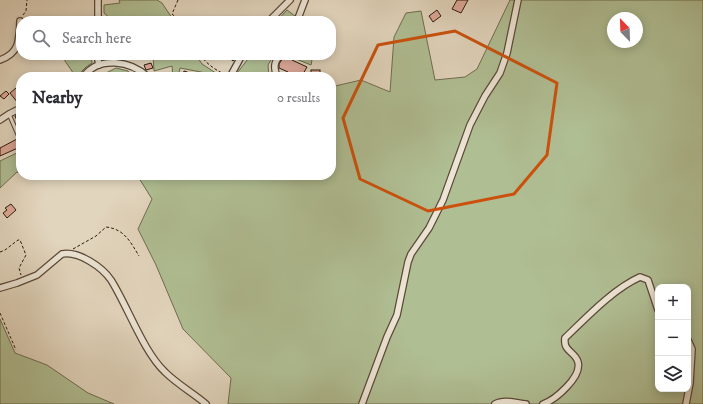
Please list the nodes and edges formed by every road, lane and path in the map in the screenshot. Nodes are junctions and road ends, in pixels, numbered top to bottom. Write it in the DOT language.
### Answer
graph roads {
  1 [pos="27,0"];
  2 [pos="98,0"];
  3 [pos="178,0"];
  4 [pos="290,0"];
  5 [pos="305,0"];
  6 [pos="518,0"];
  7 [pos="23,16"];
  8 [pos="98,16"];
  9 [pos="174,16"];
  10 [pos="274,16"];
  11 [pos="299,16"];
  12 [pos="16,49"];
  13 [pos="0,60"];
  14 [pos="98,60"];
  15 [pos="204,60"];
  16 [pos="239,60"];
  17 [pos="276,60"];
  18 [pos="99,65"];
  19 [pos="88,72"];
  20 [pos="141,72"];
  21 [pos="220,72"];
  22 [pos="233,72"];
  23 [pos="276,72"];
  24 [pos="16,110"];
  25 [pos="9,114"];
  26 [pos="0,120"];
  27 [pos="16,129"];
  28 [pos="0,252"];
  29 [pos="64,254"];
  30 [pos="139,256"];
  31 [pos="23,281"];
  32 [pos="0,288"];
  33 [pos="655,301"];
  34 [pos="0,313"];
  35 [pos="691,347"];
  36 [pos="16,350"];
  37 [pos="206,404"];
  38 [pos="362,404"];
  39 [pos="495,404"];
  40 [pos="526,404"];
  41 [pos="543,404"];
  42 [pos="686,404"];
  1 -- 7 [label="path"];
  2 -- 8 [label="street"];
  3 -- 9 [label="path"];
  4 -- 10 [label="street"];
  5 -- 11 [label="street"];
  6 -- 38 [label="street"];
  12 -- 13 [label="street"];
  14 -- 18 [label="street"];
  15 -- 21 [label="path"];
  16 -- 22 [label="street"];
  17 -- 23 [label="street"];
  18 -- 19 [label="street"];
  18 -- 20 [label="street"];
  24 -- 25 [label="street"];
  25 -- 26 [label="street"];
  25 -- 27 [label="lane"];
  28 -- 31 [label="path"];
  29 -- 30 [label="path"];
  29 -- 31 [label="street"];
  29 -- 37 [label="street"];
  31 -- 32 [label="street"];
  33 -- 41 [label="street"];
  34 -- 36 [label="path"];
  35 -- 42 [label="street"];
  39 -- 40 [label="street"];
}
